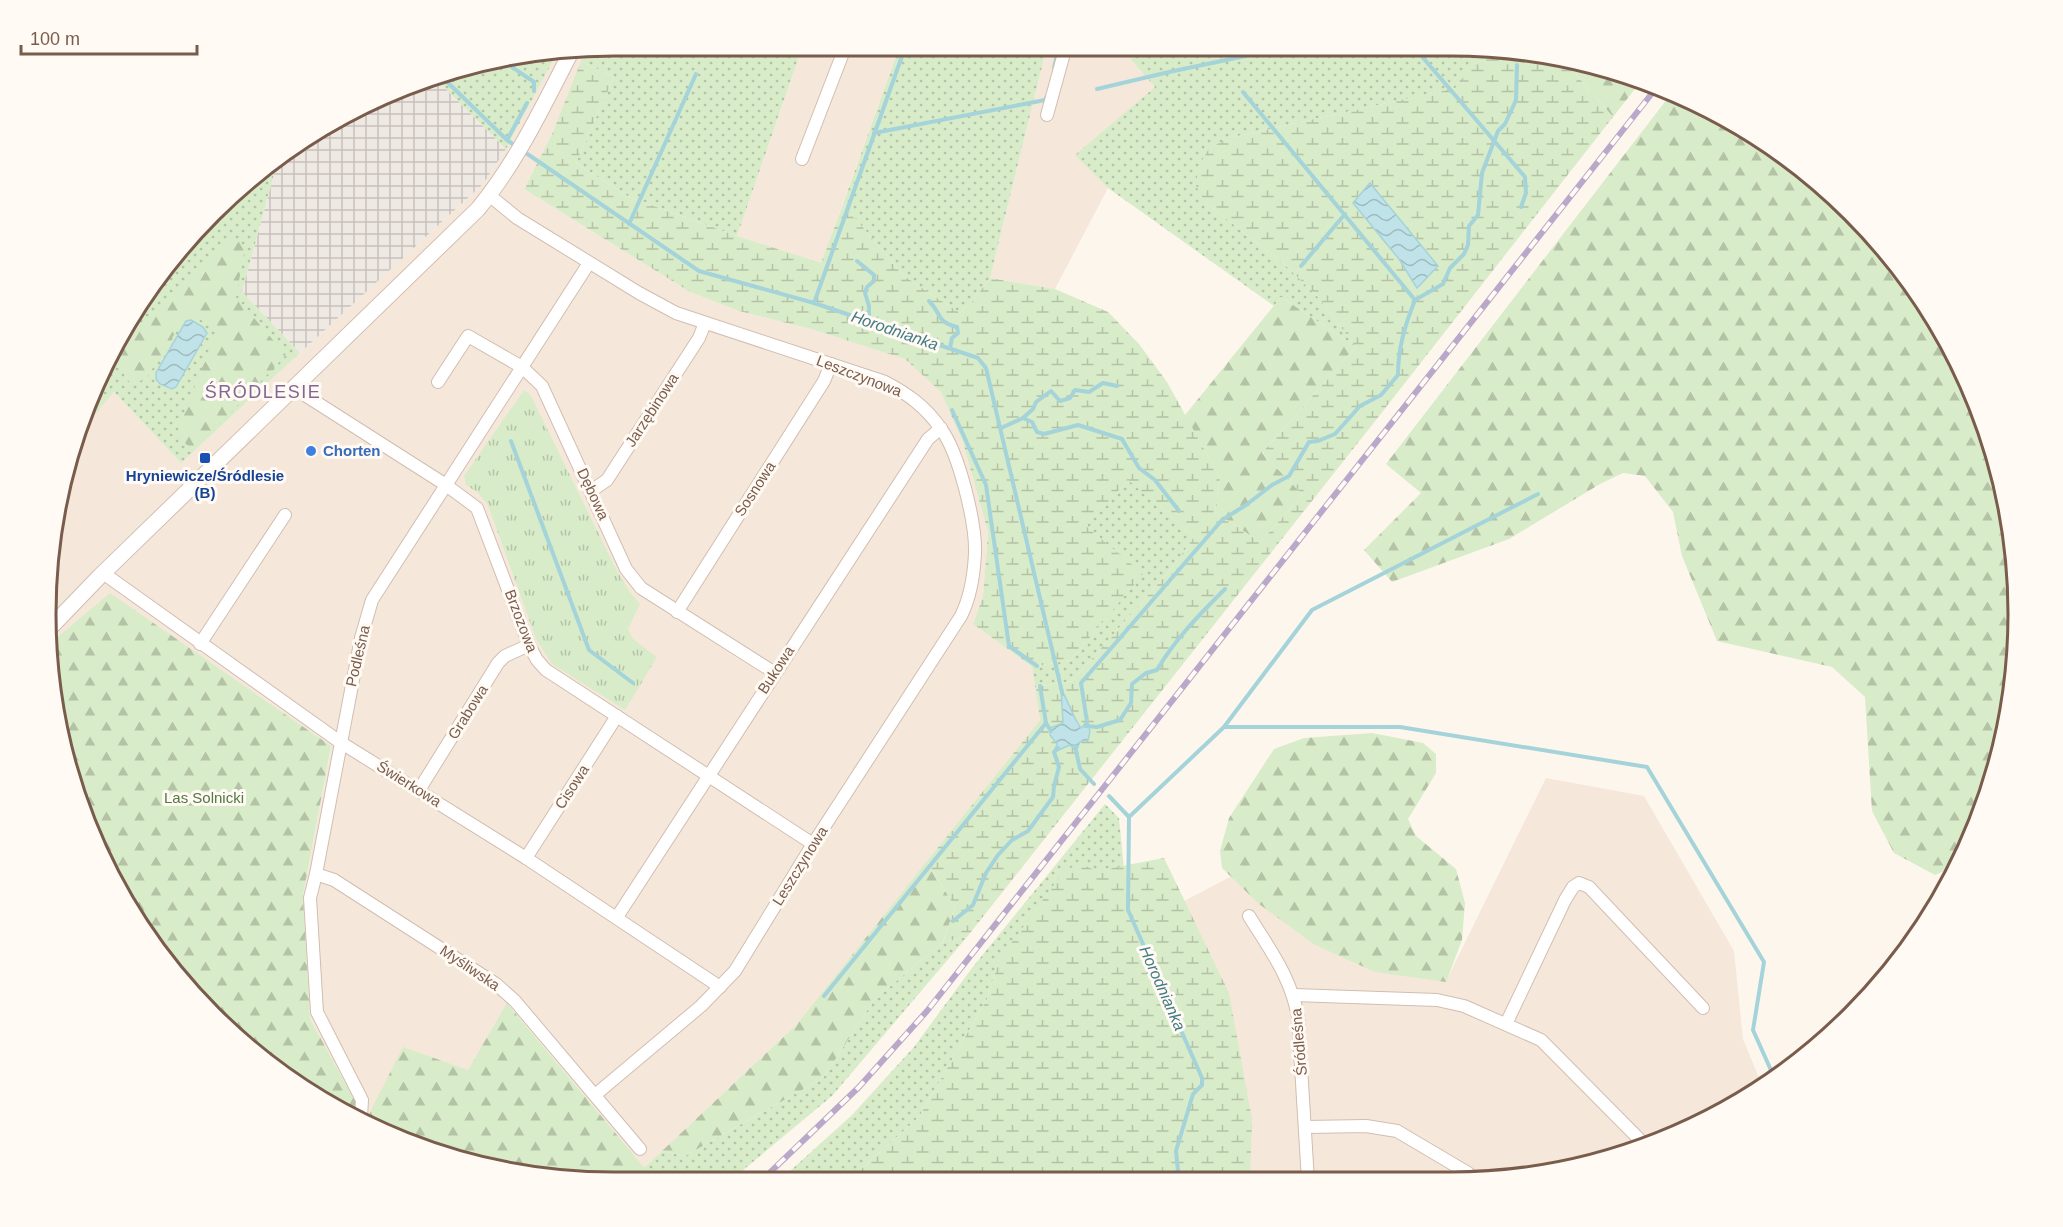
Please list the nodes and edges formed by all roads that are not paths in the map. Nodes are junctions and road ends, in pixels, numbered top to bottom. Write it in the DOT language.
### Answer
graph roads {
  1 [pos="842,56"];
  2 [pos="1063,56"];
  3 [pos="568,58"];
  4 [pos="1047,115"];
  5 [pos="802,159"];
  6 [pos="489,195"];
  7 [pos="589,263"];
  8 [pos="705,323"];
  9 [pos="831,364"];
  10 [pos="522,367"];
  11 [pos="438,382"];
  12 [pos="296,386"];
  13 [pos="941,428"];
  14 [pos="446,485"];
  15 [pos="591,491"];
  16 [pos="285,515"];
  17 [pos="103,573"];
  18 [pos="676,612"];
  19 [pos="56,621"];
  20 [pos="200,644"];
  21 [pos="529,645"];
  22 [pos="775,673"];
  23 [pos="617,716"];
  24 [pos="340,742"];
  25 [pos="708,775"];
  26 [pos="418,790"];
  27 [pos="813,844"];
  28 [pos="526,858"];
  29 [pos="316,874"];
  30 [pos="1249,916"];
  31 [pos="618,917"];
  32 [pos="720,987"];
  33 [pos="1294,995"];
  34 [pos="1703,1008"];
  35 [pos="1506,1024"];
  36 [pos="596,1095"];
  37 [pos="361,1111"];
  38 [pos="1306,1127"];
  39 [pos="1639,1138"];
  40 [pos="640,1149"];
  41 [pos="1464,1171"];
  42 [pos="1308,1172"];
  1 -- 5 [label="street"];
  2 -- 4 [label="street"];
  3 -- 6 [label="street"];
  6 -- 7 [label="street, Leszczynowa"];
  6 -- 12 [label="street"];
  7 -- 8 [label="street, Leszczynowa"];
  7 -- 10 [label="street, Podleśna"];
  8 -- 9 [label="street, Leszczynowa"];
  8 -- 15 [label="street, Jarzębinowa"];
  9 -- 13 [label="street, Leszczynowa"];
  9 -- 18 [label="street, Sosnowa"];
  10 -- 11 [label="street, Dębowa"];
  10 -- 14 [label="street, Podleśna"];
  10 -- 15 [label="street, Dębowa"];
  12 -- 14 [label="street, Brzozowa"];
  12 -- 17 [label="street"];
  13 -- 22 [label="street, Bukowa"];
  13 -- 27 [label="street, Leszczynowa"];
  14 -- 21 [label="street, Brzozowa"];
  14 -- 24 [label="street, Podleśna"];
  15 -- 18 [label="street, Dębowa"];
  16 -- 20 [label="street"];
  17 -- 19 [label="street"];
  17 -- 20 [label="street, Świerkowa"];
  18 -- 22 [label="street, Dębowa"];
  20 -- 24 [label="street, Świerkowa"];
  21 -- 23 [label="street, Brzozowa"];
  21 -- 26 [label="street, Grabowa"];
  22 -- 25 [label="street, Bukowa"];
  23 -- 25 [label="street, Brzozowa"];
  23 -- 28 [label="street, Cisowa"];
  24 -- 26 [label="street, Świerkowa"];
  24 -- 29 [label="street, Podleśna"];
  25 -- 27 [label="street, Brzozowa"];
  25 -- 31 [label="street, Bukowa"];
  26 -- 28 [label="street, Świerkowa"];
  27 -- 32 [label="street, Leszczynowa"];
  28 -- 31 [label="street, Świerkowa"];
  29 -- 36 [label="street, Myśliwska"];
  29 -- 37 [label="street, Podleśna"];
  30 -- 33 [label="street, Śródleśna"];
  31 -- 32 [label="street, Świerkowa"];
  32 -- 36 [label="street"];
  33 -- 35 [label="street"];
  33 -- 38 [label="street, Śródleśna"];
  34 -- 35 [label="street"];
  35 -- 39 [label="street"];
  36 -- 40 [label="street, Myśliwska"];
  38 -- 41 [label="street"];
  38 -- 42 [label="street, Śródleśna"];
}
